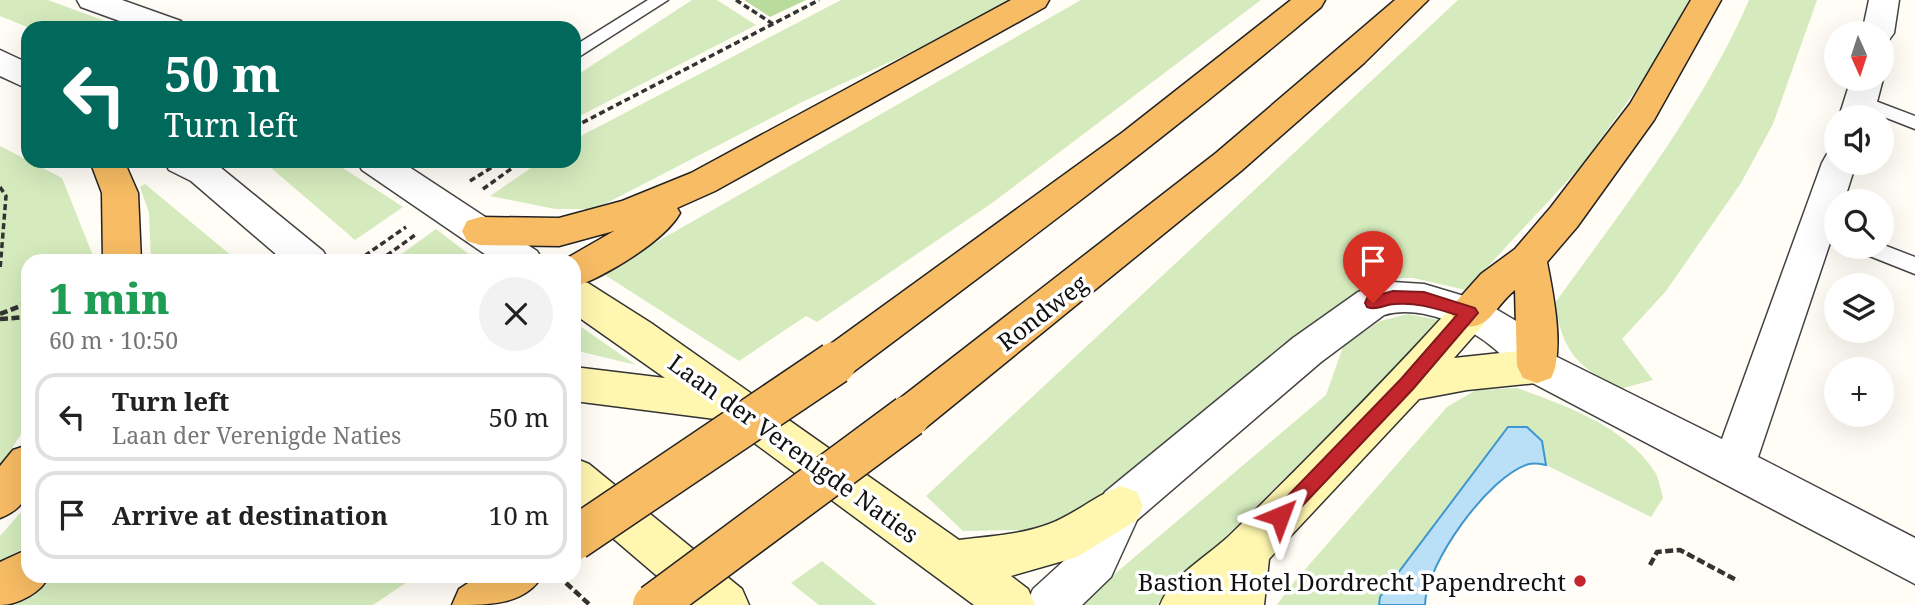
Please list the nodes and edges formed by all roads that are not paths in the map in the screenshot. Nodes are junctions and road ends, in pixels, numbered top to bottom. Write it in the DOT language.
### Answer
graph roads {
  1 [pos="92,0"];
  2 [pos="660,0"];
  3 [pos="1034,0"];
  4 [pos="1310,0"];
  5 [pos="1413,0"];
  6 [pos="1706,0"];
  7 [pos="1884,0"];
  8 [pos="150,21"];
  9 [pos="1880,21"];
  10 [pos="581,50"];
  11 [pos="0,61"];
  12 [pos="21,74"];
  13 [pos="1862,99"];
  14 [pos="1915,123"];
  15 [pos="110,168"];
  16 [pos="195,168"];
  17 [pos="396,168"];
  18 [pos="703,182"];
  19 [pos="480,231"];
  20 [pos="1824,234"];
  21 [pos="122,254"];
  22 [pos="302,254"];
  23 [pos="514,254"];
  24 [pos="1894,257"];
  25 [pos="1528,259"];
  26 [pos="1915,266"];
  27 [pos="581,268"];
  28 [pos="581,299"];
  29 [pos="1470,313"];
  30 [pos="1537,366"];
  31 [pos="1407,384"];
  32 [pos="581,385"];
  33 [pos="731,403"];
  34 [pos="1734,466"];
  35 [pos="21,472"];
  36 [pos="581,484"];
  37 [pos="0,498"];
  38 [pos="1121,506"];
  39 [pos="581,534"];
  40 [pos="1247,550"];
  41 [pos="954,562"];
  42 [pos="1915,562"];
  43 [pos="21,575"];
  44 [pos="0,586"];
  45 [pos="720,602"];
  46 [pos="654,605"];
  47 [pos="1012,605"];
  48 [pos="1048,605"];
  49 [pos="1183,605"];
  50 [pos="1241,605"];
  1 -- 8 [label="street"];
  2 -- 10 [label="lane"];
  3 -- 18 [label="highway"];
  4 -- 39 [label="highway, bridge"];
  5 -- 46 [label="highway, Rondweg, bridge"];
  6 -- 25 [label="highway"];
  7 -- 9 [label="street"];
  11 -- 12 [label="street"];
  13 -- 14 [label="lane"];
  15 -- 21 [label="highway"];
  16 -- 22 [label="street"];
  17 -- 19 [label="street"];
  18 -- 19 [label="highway"];
  18 -- 27 [label="highway"];
  19 -- 23 [label="street"];
  20 -- 34 [label="street"];
  24 -- 26 [label="lane"];
  25 -- 29 [label="highway"];
  25 -- 30 [label="highway"];
  28 -- 33 [label="main road, Laan der Verenigde Naties"];
  29 -- 30 [label="street"];
  29 -- 31 [label="main road"];
  29 -- 38 [label="street"];
  30 -- 31 [label="main road"];
  30 -- 34 [label="street"];
  31 -- 40 [label="main road"];
  32 -- 33 [label="main road"];
  33 -- 41 [label="main road, Laan der Verenigde Naties"];
  34 -- 42 [label="street"];
  35 -- 37 [label="highway"];
  36 -- 45 [label="main road"];
  38 -- 41 [label="main road"];
  38 -- 48 [label="street"];
  40 -- 49 [label="main road"];
  40 -- 50 [label="main road"];
  41 -- 47 [label="main road, Laan der Verenigde Naties"];
  43 -- 44 [label="highway"];
}
